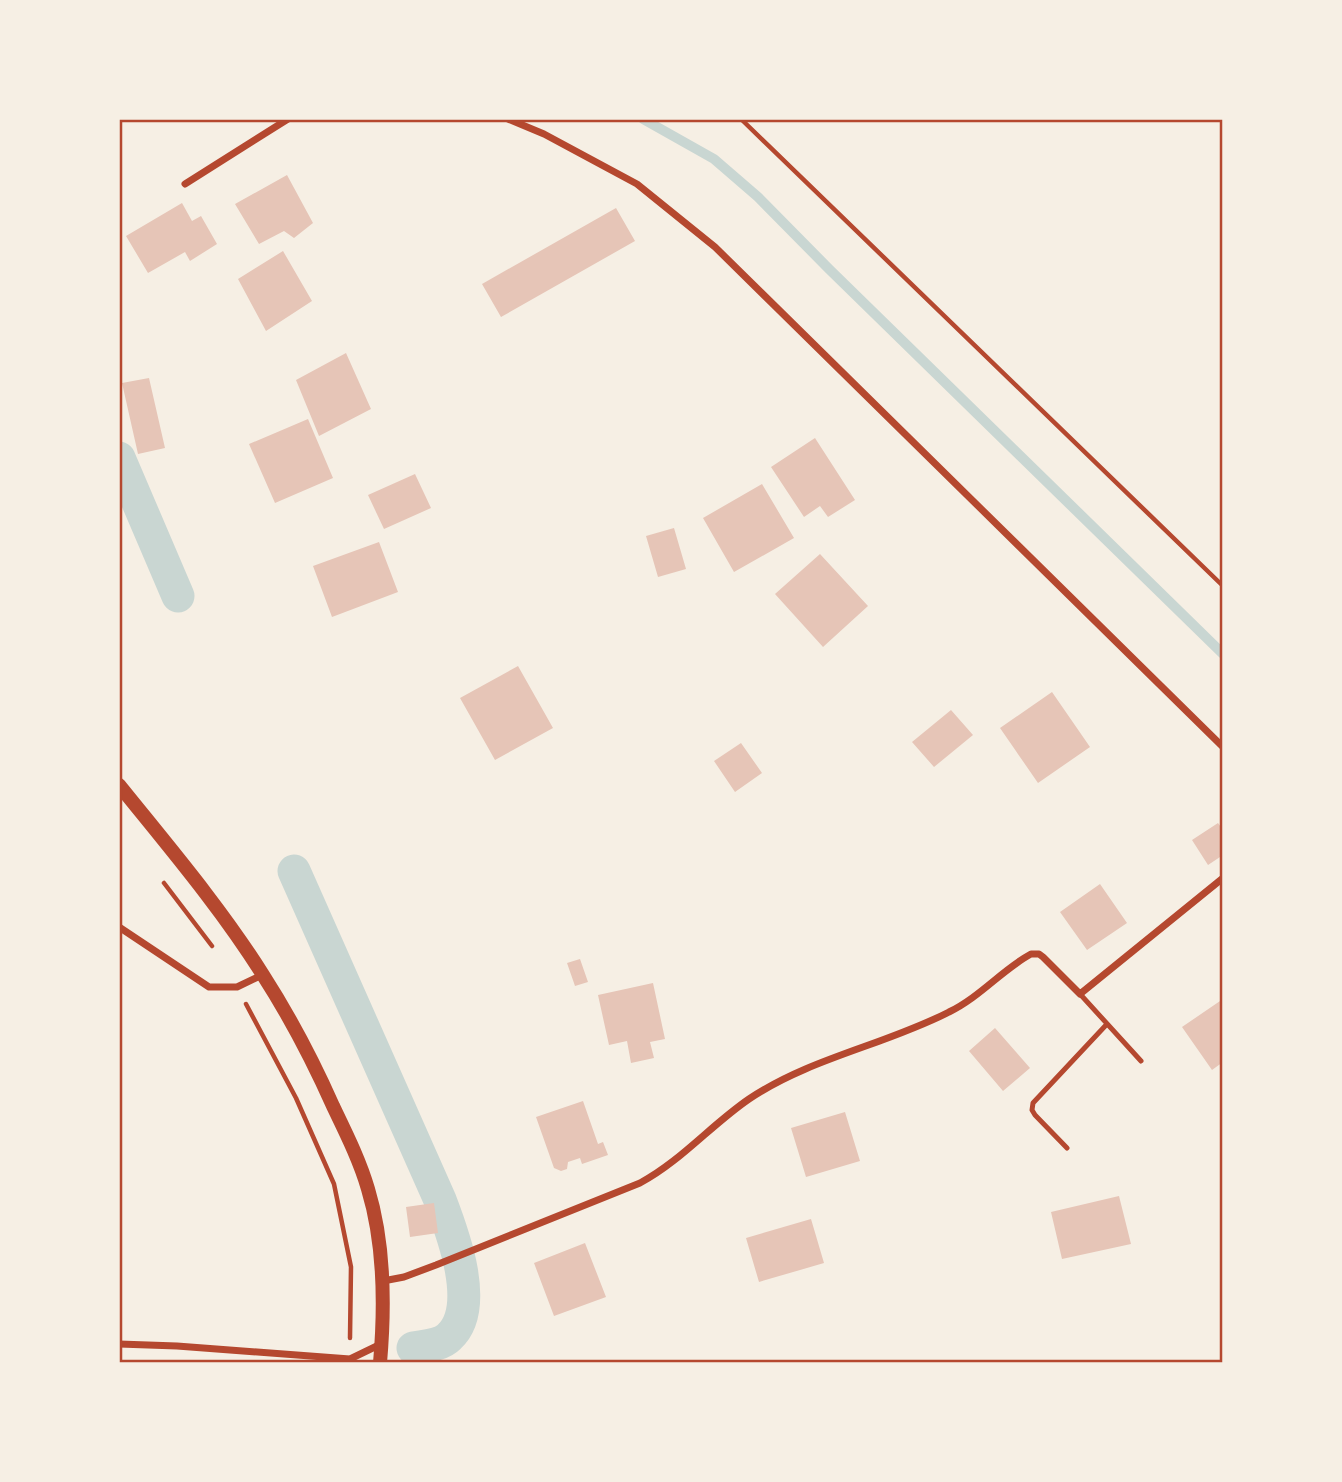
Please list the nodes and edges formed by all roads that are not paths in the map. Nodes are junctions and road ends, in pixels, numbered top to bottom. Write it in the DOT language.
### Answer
graph roads {
  1 [pos="288,119"];
  2 [pos="509,119"];
  3 [pos="185,184"];
  4 [pos="1223,747"];
  5 [pos="119,785"];
  6 [pos="1223,877"];
  7 [pos="119,927"];
  8 [pos="263,975"];
  9 [pos="1080,994"];
  10 [pos="1107,1024"];
  11 [pos="1141,1061"];
  12 [pos="1067,1148"];
  13 [pos="382,1281"];
  14 [pos="119,1344"];
  15 [pos="382,1344"];
  16 [pos="380,1363"];
  1 -- 3 [label="street"];
  2 -- 4 [label="street"];
  5 -- 8 [label="main road"];
  6 -- 9 [label="street"];
  7 -- 8 [label="street"];
  8 -- 13 [label="main road"];
  9 -- 10 [label="lane"];
  9 -- 13 [label="street"];
  10 -- 11 [label="lane"];
  10 -- 12 [label="lane"];
  13 -- 15 [label="main road"];
  14 -- 15 [label="street"];
  15 -- 16 [label="main road"];
}
